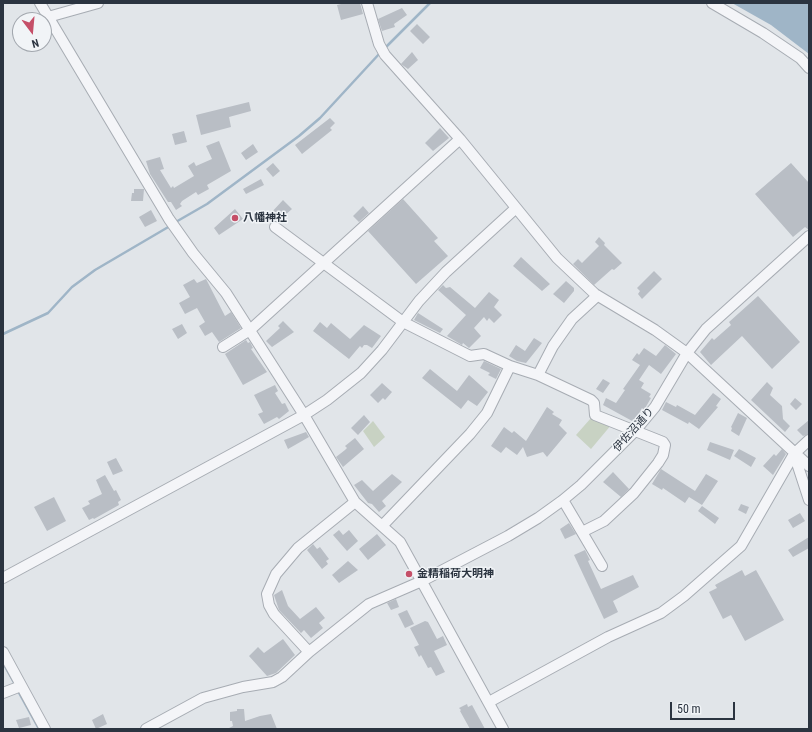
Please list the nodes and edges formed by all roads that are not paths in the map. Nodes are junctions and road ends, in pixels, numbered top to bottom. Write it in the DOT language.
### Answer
graph roads {
  1 [pos="40,3"];
  2 [pos="98,3"];
  3 [pos="367,3"];
  4 [pos="712,3"];
  5 [pos="45,12"];
  6 [pos="52,16"];
  7 [pos="52,24"];
  8 [pos="809,68"];
  9 [pos="460,139"];
  10 [pos="516,208"];
  11 [pos="274,227"];
  12 [pos="809,236"];
  13 [pos="322,263"];
  14 [pos="597,296"];
  15 [pos="403,322"];
  16 [pos="250,330"];
  17 [pos="222,347"];
  18 [pos="687,353"];
  19 [pos="510,366"];
  20 [pos="538,375"];
  21 [pos="304,415"];
  22 [pos="635,431"];
  23 [pos="809,440"];
  24 [pos="794,454"];
  25 [pos="809,466"];
  26 [pos="563,500"];
  27 [pos="809,500"];
  28 [pos="356,502"];
  29 [pos="382,526"];
  30 [pos="582,532"];
  31 [pos="602,566"];
  32 [pos="3,578"];
  33 [pos="422,581"];
  34 [pos="3,652"];
  35 [pos="308,652"];
  36 [pos="21,686"];
  37 [pos="3,693"];
  38 [pos="489,702"];
  39 [pos="45,729"];
  40 [pos="146,729"];
  41 [pos="503,729"];
  1 -- 5 [label="street"];
  2 -- 6 [label="street"];
  3 -- 9 [label="street"];
  4 -- 8 [label="street"];
  7 -- 16 [label="street"];
  9 -- 10 [label="street"];
  9 -- 13 [label="street"];
  10 -- 14 [label="street"];
  10 -- 15 [label="street"];
  11 -- 13 [label="street"];
  12 -- 18 [label="street, 伊佐沼通り"];
  13 -- 15 [label="street"];
  13 -- 16 [label="street"];
  14 -- 18 [label="street"];
  14 -- 20 [label="street"];
  15 -- 19 [label="street"];
  15 -- 21 [label="street"];
  16 -- 17 [label="street"];
  16 -- 21 [label="street"];
  18 -- 22 [label="street, 伊佐沼通り"];
  18 -- 24 [label="street"];
  19 -- 20 [label="street"];
  19 -- 29 [label="street"];
  20 -- 22 [label="street"];
  21 -- 28 [label="street"];
  21 -- 32 [label="street"];
  22 -- 26 [label="street, 伊佐沼通り"];
  22 -- 30 [label="street"];
  23 -- 24 [label="street"];
  24 -- 25 [label="street"];
  24 -- 27 [label="street"];
  24 -- 38 [label="street"];
  26 -- 30 [label="street"];
  26 -- 33 [label="street, 伊佐沼通り"];
  28 -- 29 [label="street"];
  28 -- 35 [label="street"];
  29 -- 33 [label="street"];
  30 -- 31 [label="street"];
  33 -- 35 [label="street, 伊佐沼通り"];
  33 -- 38 [label="street"];
  34 -- 36 [label="street"];
  35 -- 40 [label="street, 伊佐沼通り"];
  36 -- 37 [label="street"];
  36 -- 39 [label="street"];
  38 -- 41 [label="street"];
}
